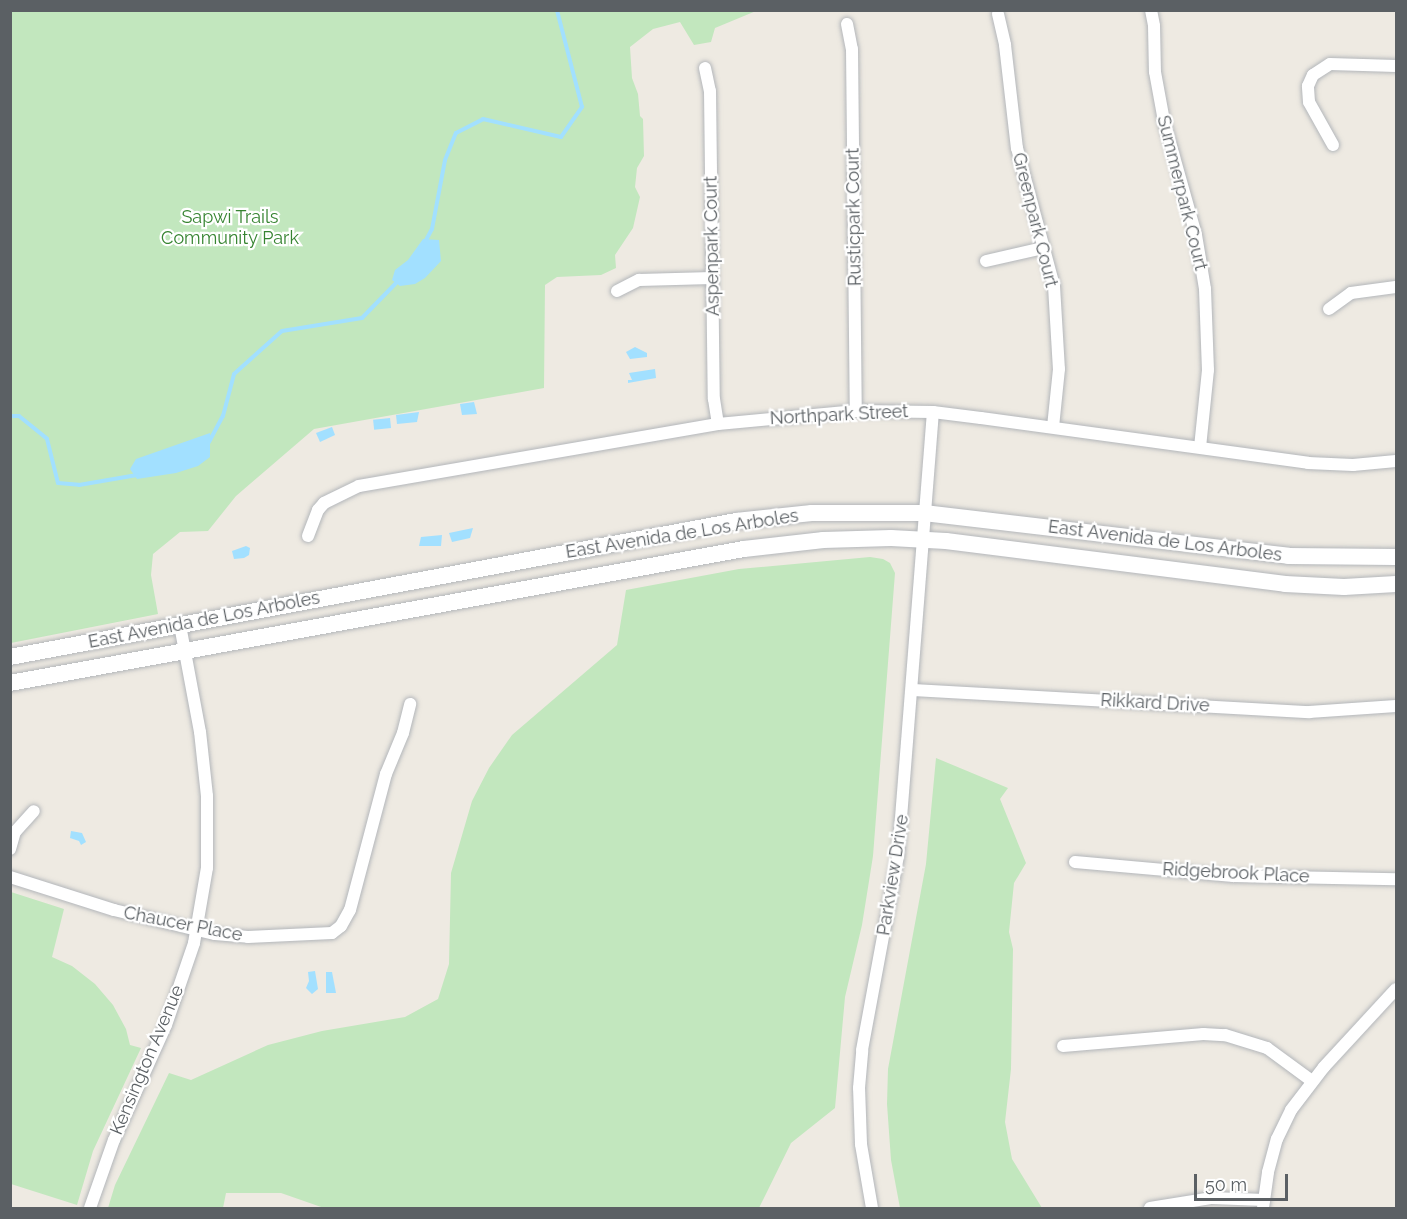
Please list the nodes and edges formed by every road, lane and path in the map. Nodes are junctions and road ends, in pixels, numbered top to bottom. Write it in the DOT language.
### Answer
graph roads {
  1 [pos="1151,10"];
  2 [pos="998,14"];
  3 [pos="847,24"];
  4 [pos="1396,66"];
  5 [pos="705,68"];
  6 [pos="1333,145"];
  7 [pos="1043,248"];
  8 [pos="986,261"];
  9 [pos="712,278"];
  10 [pos="1396,287"];
  11 [pos="617,291"];
  12 [pos="1329,309"];
  13 [pos="856,411"];
  14 [pos="933,412"];
  15 [pos="718,424"];
  16 [pos="1053,427"];
  17 [pos="1200,447"];
  18 [pos="1396,461"];
  19 [pos="924,513"];
  20 [pos="308,536"];
  21 [pos="923,540"];
  22 [pos="1396,557"];
  23 [pos="1396,584"];
  24 [pos="180,625"];
  25 [pos="185,652"];
  26 [pos="10,657"];
  27 [pos="10,683"];
  28 [pos="913,690"];
  29 [pos="410,704"];
  30 [pos="1396,706"];
  31 [pos="34,811"];
  32 [pos="10,849"];
  33 [pos="1075,862"];
  34 [pos="10,877"];
  35 [pos="1396,879"];
  36 [pos="196,930"];
  37 [pos="1396,989"];
  38 [pos="1063,1046"];
  39 [pos="1312,1081"];
  40 [pos="1264,1204"];
  41 [pos="90,1209"];
  42 [pos="872,1209"];
  43 [pos="1150,1209"];
  1 -- 17 [label="street, Summerpark Court"];
  2 -- 7 [label="street, Greenpark Court"];
  3 -- 13 [label="street, Rusticpark Court"];
  4 -- 6 [label="street"];
  5 -- 9 [label="street, Aspenpark Court"];
  7 -- 8 [label="street"];
  7 -- 16 [label="street, Greenpark Court"];
  9 -- 11 [label="street"];
  9 -- 15 [label="street, Aspenpark Court"];
  10 -- 12 [label="street"];
  13 -- 14 [label="street, Northpark Street"];
  13 -- 15 [label="street, Northpark Street"];
  14 -- 16 [label="street, Northpark Street"];
  14 -- 19 [label="street, Parkview Drive"];
  15 -- 20 [label="street, Northpark Street"];
  16 -- 17 [label="street, Northpark Street"];
  17 -- 18 [label="street, Northpark Street"];
  19 -- 21 [label="street, Parkview Drive"];
  19 -- 22 [label="main road, East Avenida de Los Arboles"];
  19 -- 24 [label="main road, East Avenida de Los Arboles"];
  21 -- 23 [label="main road, East Avenida de Los Arboles"];
  21 -- 25 [label="main road, East Avenida de Los Arboles"];
  21 -- 28 [label="street, Parkview Drive"];
  24 -- 25 [label="street, Kensington Avenue"];
  24 -- 26 [label="main road, East Avenida de Los Arboles"];
  25 -- 27 [label="main road, East Avenida de Los Arboles"];
  25 -- 36 [label="street, Kensington Avenue"];
  28 -- 30 [label="street, Rikkard Drive"];
  28 -- 42 [label="street, Parkview Drive"];
  29 -- 36 [label="street, Chaucer Place"];
  31 -- 32 [label="street"];
  33 -- 35 [label="street, Ridgebrook Place"];
  34 -- 36 [label="street, Chaucer Place"];
  36 -- 41 [label="street, Kensington Avenue"];
  37 -- 39 [label="street"];
  38 -- 39 [label="street"];
  39 -- 40 [label="street"];
  40 -- 43 [label="street"];
}
